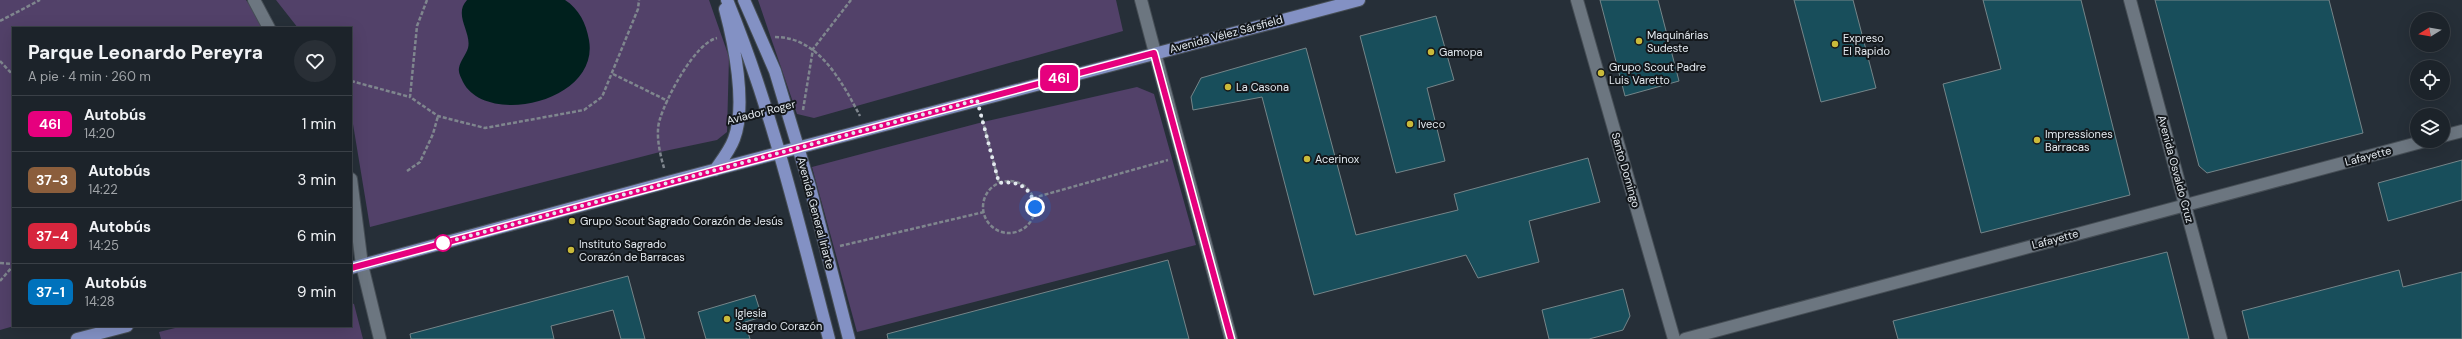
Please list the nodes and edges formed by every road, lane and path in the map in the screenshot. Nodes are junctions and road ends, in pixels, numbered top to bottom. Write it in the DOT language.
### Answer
graph roads {
  1 [pos="40,0"];
  2 [pos="254,0"];
  3 [pos="427,0"];
  4 [pos="639,0"];
  5 [pos="722,0"];
  6 [pos="727,0"];
  7 [pos="744,0"];
  8 [pos="851,0"];
  9 [pos="1141,0"];
  10 [pos="1358,0"];
  11 [pos="1577,0"];
  12 [pos="2130,0"];
  13 [pos="0,21"];
  14 [pos="268,27"];
  15 [pos="730,35"];
  16 [pos="760,37"];
  17 [pos="813,49"];
  18 [pos="1154,53"];
  19 [pos="0,61"];
  20 [pos="12,74"];
  21 [pos="613,74"];
  22 [pos="352,82"];
  23 [pos="410,97"];
  24 [pos="977,100"];
  25 [pos="668,101"];
  26 [pos="788,114"];
  27 [pos="438,116"];
  28 [pos="866,129"];
  29 [pos="2462,131"];
  30 [pos="2450,134"];
  31 [pos="2410,145"];
  32 [pos="798,147"];
  33 [pos="779,152"];
  34 [pos="1182,157"];
  35 [pos="715,170"];
  36 [pos="407,171"];
  37 [pos="668,182"];
  38 [pos="999,183"];
  39 [pos="352,193"];
  40 [pos="1033,198"];
  41 [pos="2185,204"];
  42 [pos="984,212"];
  43 [pos="826,250"];
  44 [pos="0,263"];
  45 [pos="12,265"];
  46 [pos="12,266"];
  47 [pos="357,266"];
  48 [pos="0,281"];
  49 [pos="123,327"];
  50 [pos="77,339"];
  51 [pos="380,339"];
  52 [pos="829,339"];
  53 [pos="849,339"];
  54 [pos="1231,339"];
  55 [pos="1674,339"];
  56 [pos="1685,339"];
  57 [pos="2221,339"];
  1 -- 13 [label="path"];
  2 -- 14 [label="street"];
  3 -- 23 [label="path"];
  4 -- 21 [label="path"];
  5 -- 15 [label="main road"];
  6 -- 33 [label="main road, Avenida General Iriarte"];
  7 -- 16 [label="main road, Avenida General Iriarte"];
  8 -- 17 [label="path, Aviador Roger"];
  9 -- 18 [label="street"];
  10 -- 18 [label="main road, Avenida Vélez Sársfield"];
  11 -- 55 [label="street, Santo Domingo"];
  12 -- 41 [label="street, Avenida Osvaldo Cruz"];
  15 -- 25 [label="path"];
  15 -- 35 [label="main road"];
  16 -- 17 [label="path"];
  16 -- 26 [label="main road, Avenida General Iriarte"];
  17 -- 26 [label="path, Aviador Roger"];
  17 -- 28 [label="path"];
  18 -- 24 [label="main road, Avenida Vélez Sársfield"];
  18 -- 34 [label="street"];
  19 -- 20 [label="path"];
  21 -- 25 [label="path"];
  21 -- 27 [label="path"];
  22 -- 23 [label="path"];
  23 -- 27 [label="path"];
  24 -- 28 [label="main road, Avenida Vélez Sársfield"];
  24 -- 38 [label="path"];
  25 -- 37 [label="path"];
  26 -- 32 [label="main road, Avenida General Iriarte"];
  27 -- 36 [label="path"];
  28 -- 32 [label="main road, Avenida Vélez Sársfield"];
  29 -- 30 [label="street"];
  31 -- 41 [label="street, Lafayette"];
  32 -- 33 [label="main road, Avenida Vélez Sársfield"];
  32 -- 43 [label="main road, Avenida General Iriarte"];
  33 -- 35 [label="main road, Avenida Vélez Sársfield"];
  33 -- 52 [label="main road, Avenida General Iriarte"];
  34 -- 40 [label="path"];
  34 -- 54 [label="street"];
  35 -- 37 [label="main road, Avenida Vélez Sársfield"];
  37 -- 47 [label="main road, Avenida Vélez Sársfield"];
  38 -- 40 [label="path"];
  38 -- 42 [label="path"];
  39 -- 47 [label="street"];
  40 -- 42 [label="path"];
  41 -- 56 [label="street, Lafayette"];
  41 -- 57 [label="street, Avenida Osvaldo Cruz"];
  42 -- 43 [label="path"];
  43 -- 53 [label="main road, Avenida General Iriarte"];
  44 -- 45 [label="path"];
  46 -- 48 [label="path"];
  47 -- 51 [label="street"];
  49 -- 50 [label="main road"];
}
